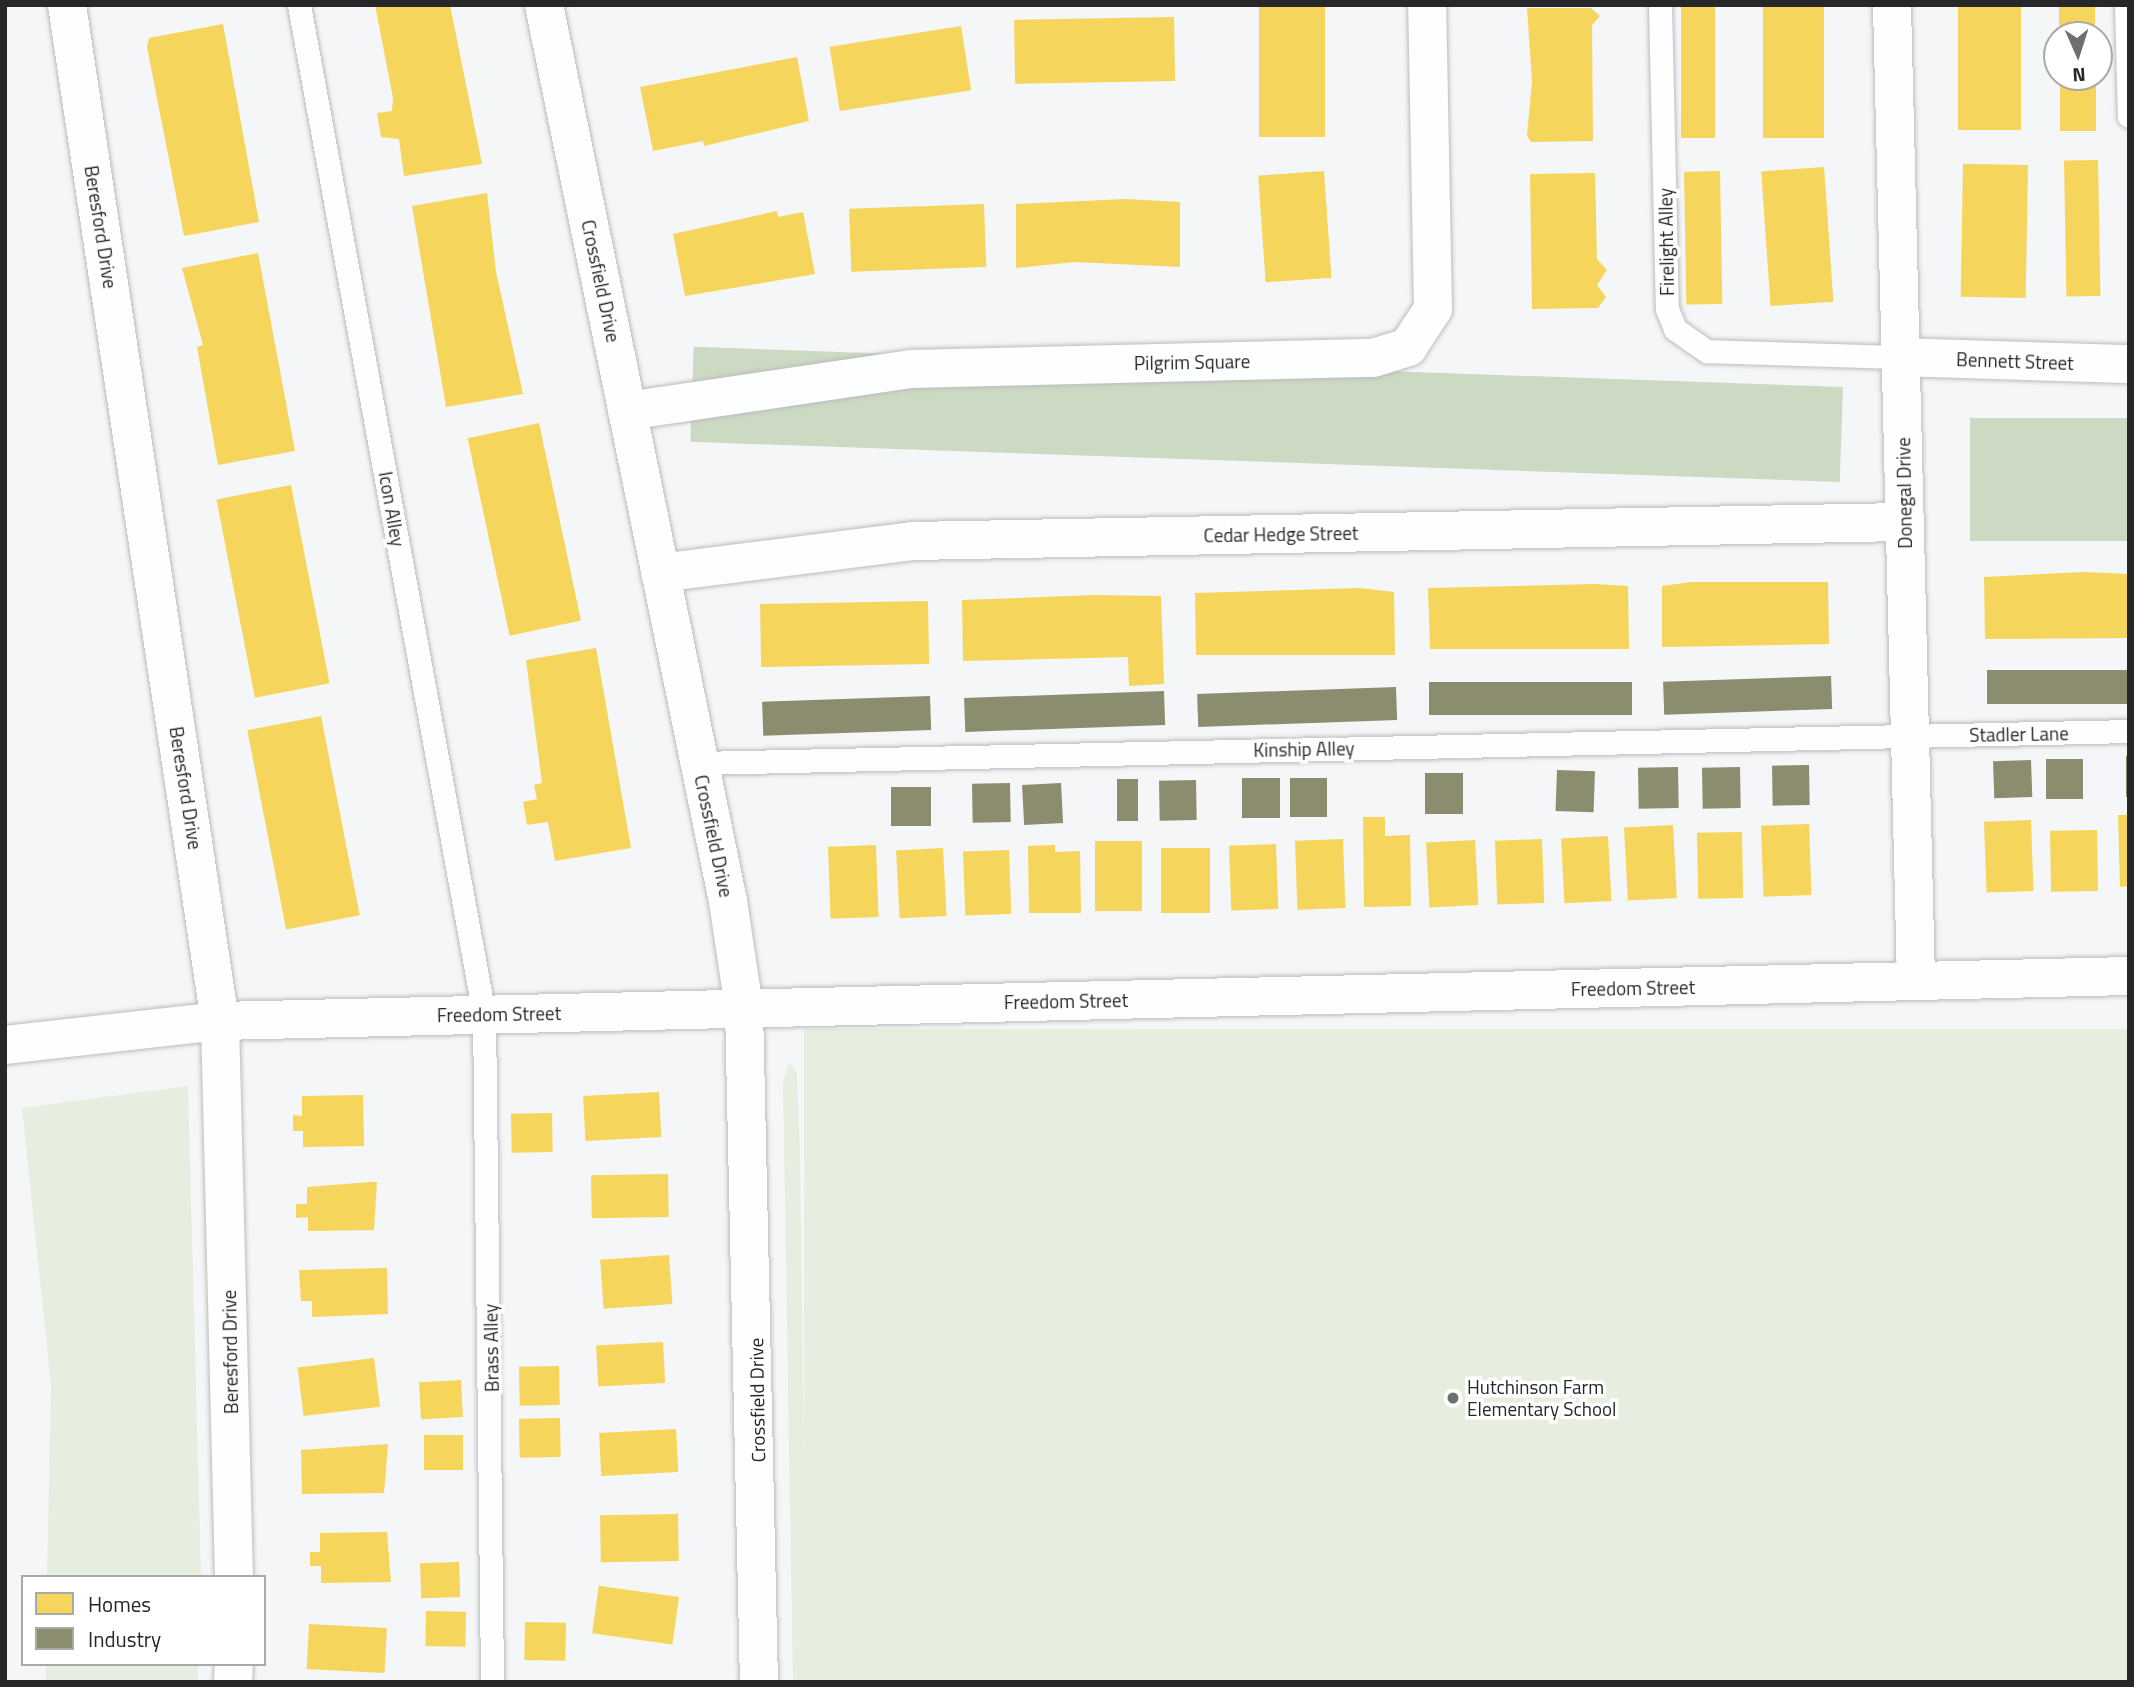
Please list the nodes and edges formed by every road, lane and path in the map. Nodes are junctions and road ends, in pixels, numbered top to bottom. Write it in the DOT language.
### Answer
graph roads {
  1 [pos="67,5"];
  2 [pos="299,5"];
  3 [pos="544,5"];
  4 [pos="1427,5"];
  5 [pos="1660,5"];
  6 [pos="1892,5"];
  7 [pos="2126,5"];
  8 [pos="2129,116"];
  9 [pos="1900,357"];
  10 [pos="2129,364"];
  11 [pos="627,411"];
  12 [pos="1905,522"];
  13 [pos="660,573"];
  14 [pos="2129,731"];
  15 [pos="1910,736"];
  16 [pos="699,763"];
  17 [pos="2129,976"];
  18 [pos="1916,981"];
  19 [pos="744,1008"];
  20 [pos="484,1014"];
  21 [pos="220,1021"];
  22 [pos="5,1045"];
  23 [pos="234,1575"];
  24 [pos="492,1682"];
  25 [pos="759,1682"];
  1 -- 21 [label="street, Beresford Drive"];
  2 -- 20 [label="lane, Icon Alley"];
  3 -- 11 [label="street, Crossfield Drive"];
  4 -- 11 [label="street, Pilgrim Square"];
  5 -- 9 [label="lane, Firelight Alley"];
  6 -- 9 [label="street, Donegal Drive"];
  7 -- 8 [label="lane"];
  9 -- 10 [label="street, Bennett Street"];
  9 -- 12 [label="street, Donegal Drive"];
  11 -- 13 [label="street, Crossfield Drive"];
  12 -- 13 [label="street, Cedar Hedge Street"];
  12 -- 15 [label="street, Donegal Drive"];
  13 -- 16 [label="street, Crossfield Drive"];
  14 -- 15 [label="lane, Stadler Lane"];
  15 -- 16 [label="lane, Kinship Alley"];
  15 -- 18 [label="street, Donegal Drive"];
  16 -- 19 [label="street, Crossfield Drive"];
  17 -- 18 [label="street, Freedom Street"];
  18 -- 19 [label="street, Freedom Street"];
  19 -- 20 [label="street, Freedom Street"];
  19 -- 25 [label="street, Crossfield Drive"];
  20 -- 21 [label="street, Freedom Street"];
  20 -- 24 [label="lane, Brass Alley"];
  21 -- 22 [label="street, Freedom Street"];
  21 -- 23 [label="street, Beresford Drive"];
}
